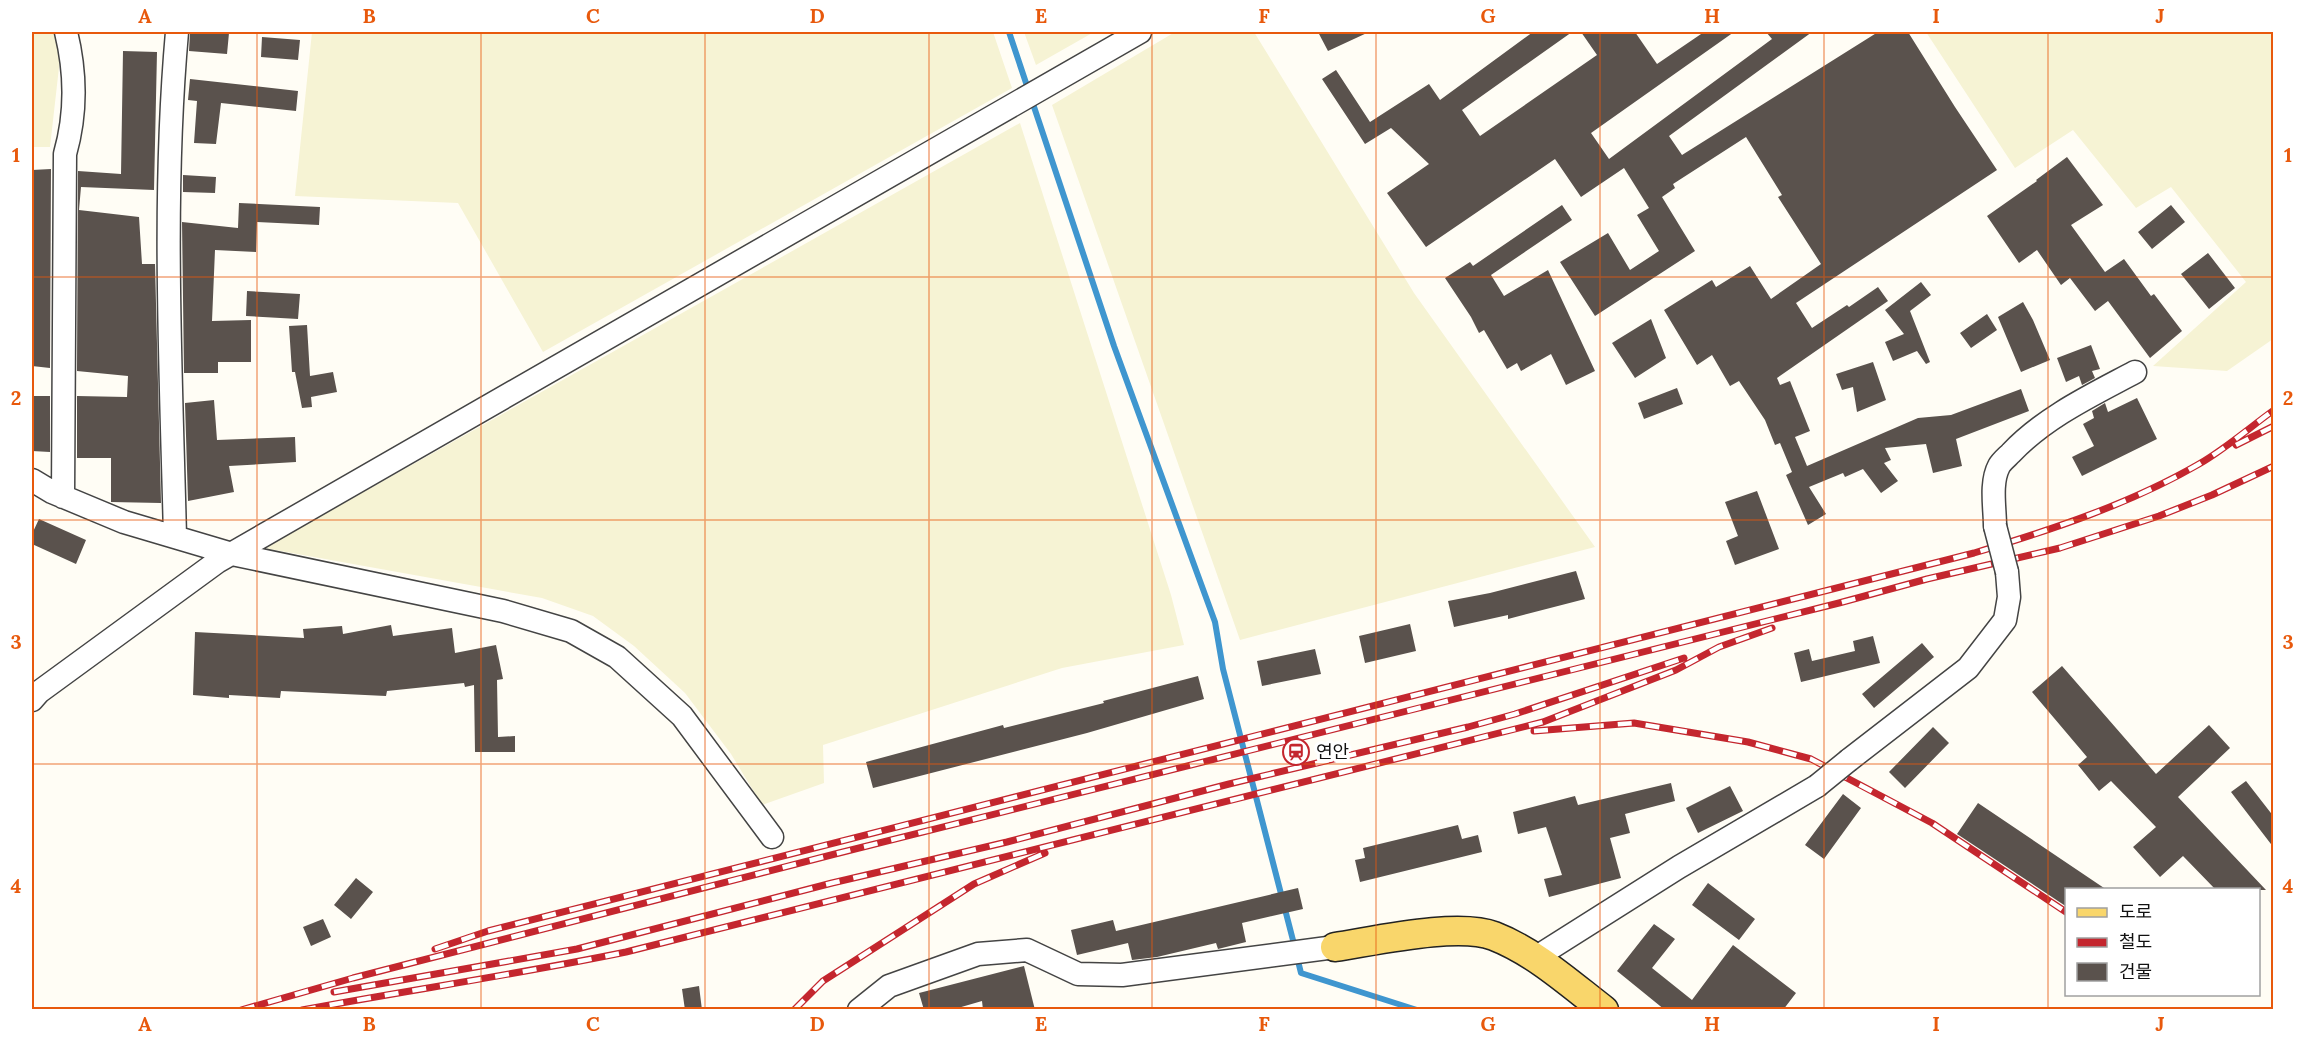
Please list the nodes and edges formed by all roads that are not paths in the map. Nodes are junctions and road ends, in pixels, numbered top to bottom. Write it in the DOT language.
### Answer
graph roads {
  1 [pos="66,32"];
  2 [pos="177,32"];
  3 [pos="1140,32"];
  4 [pos="2135,372"];
  5 [pos="32,480"];
  6 [pos="63,497"];
  7 [pos="175,537"];
  8 [pos="232,554"];
  9 [pos="32,700"];
  10 [pos="772,837"];
  11 [pos="1335,947"];
  12 [pos="1535,958"];
  13 [pos="859,1010"];
  14 [pos="1604,1010"];
  1 -- 6 [label="street"];
  2 -- 7 [label="street"];
  3 -- 8 [label="street"];
  4 -- 12 [label="street, bridge"];
  5 -- 6 [label="street"];
  6 -- 7 [label="street"];
  7 -- 8 [label="street"];
  8 -- 9 [label="street"];
  8 -- 10 [label="street"];
  11 -- 12 [label="main road"];
  11 -- 13 [label="street"];
  12 -- 14 [label="main road"];
}
